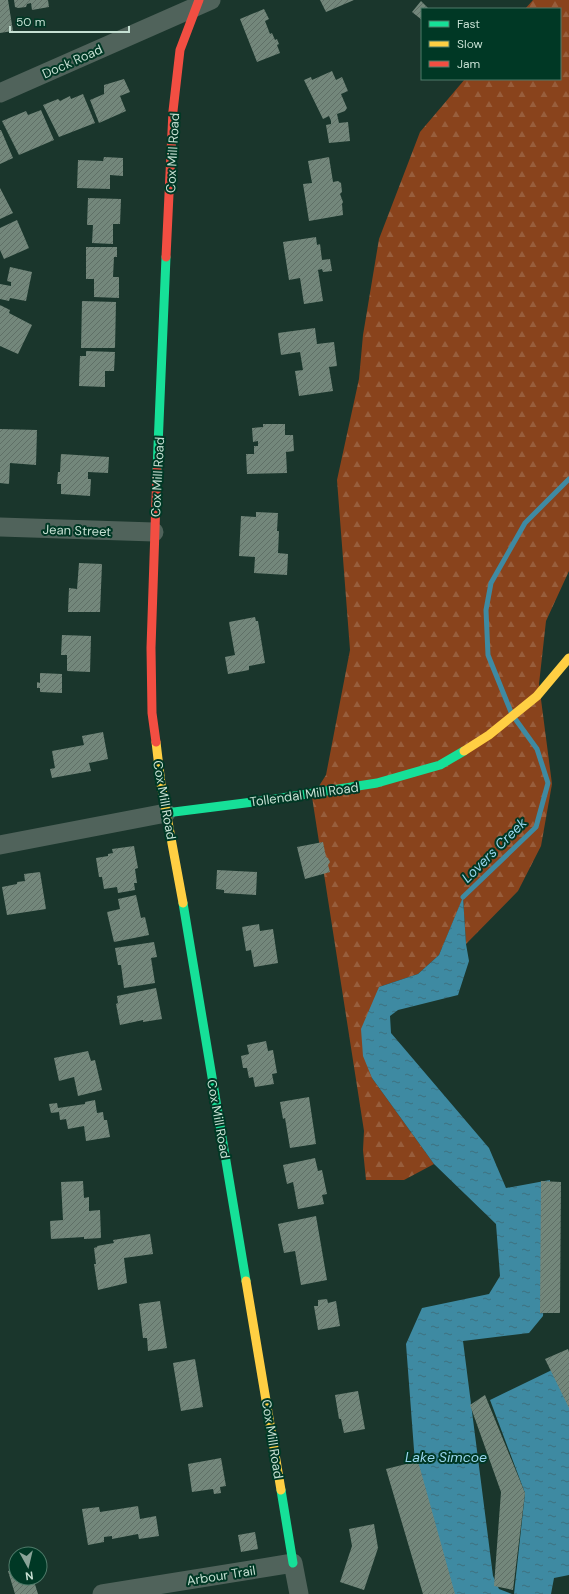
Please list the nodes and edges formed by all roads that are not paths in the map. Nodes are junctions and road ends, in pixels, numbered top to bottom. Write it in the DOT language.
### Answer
graph roads {
  1 [pos="203,2"];
  2 [pos="0,93"];
  3 [pos="0,527"];
  4 [pos="154,532"];
  5 [pos="569,658"];
  6 [pos="166,813"];
  7 [pos="0,845"];
  8 [pos="293,1563"];
  9 [pos="102,1594"];
  10 [pos="299,1594"];
  1 -- 2 [label="street, Dock Road"];
  1 -- 4 [label="street, Cox Mill Road"];
  3 -- 4 [label="street, Jean Street"];
  4 -- 6 [label="street, Cox Mill Road"];
  5 -- 6 [label="street, Tollendal Mill Road"];
  6 -- 7 [label="street, Tollendal Mill Road"];
  6 -- 8 [label="street, Cox Mill Road"];
  8 -- 9 [label="street, Arbour Trail"];
  8 -- 10 [label="street, Cox Mill Road"];
}
